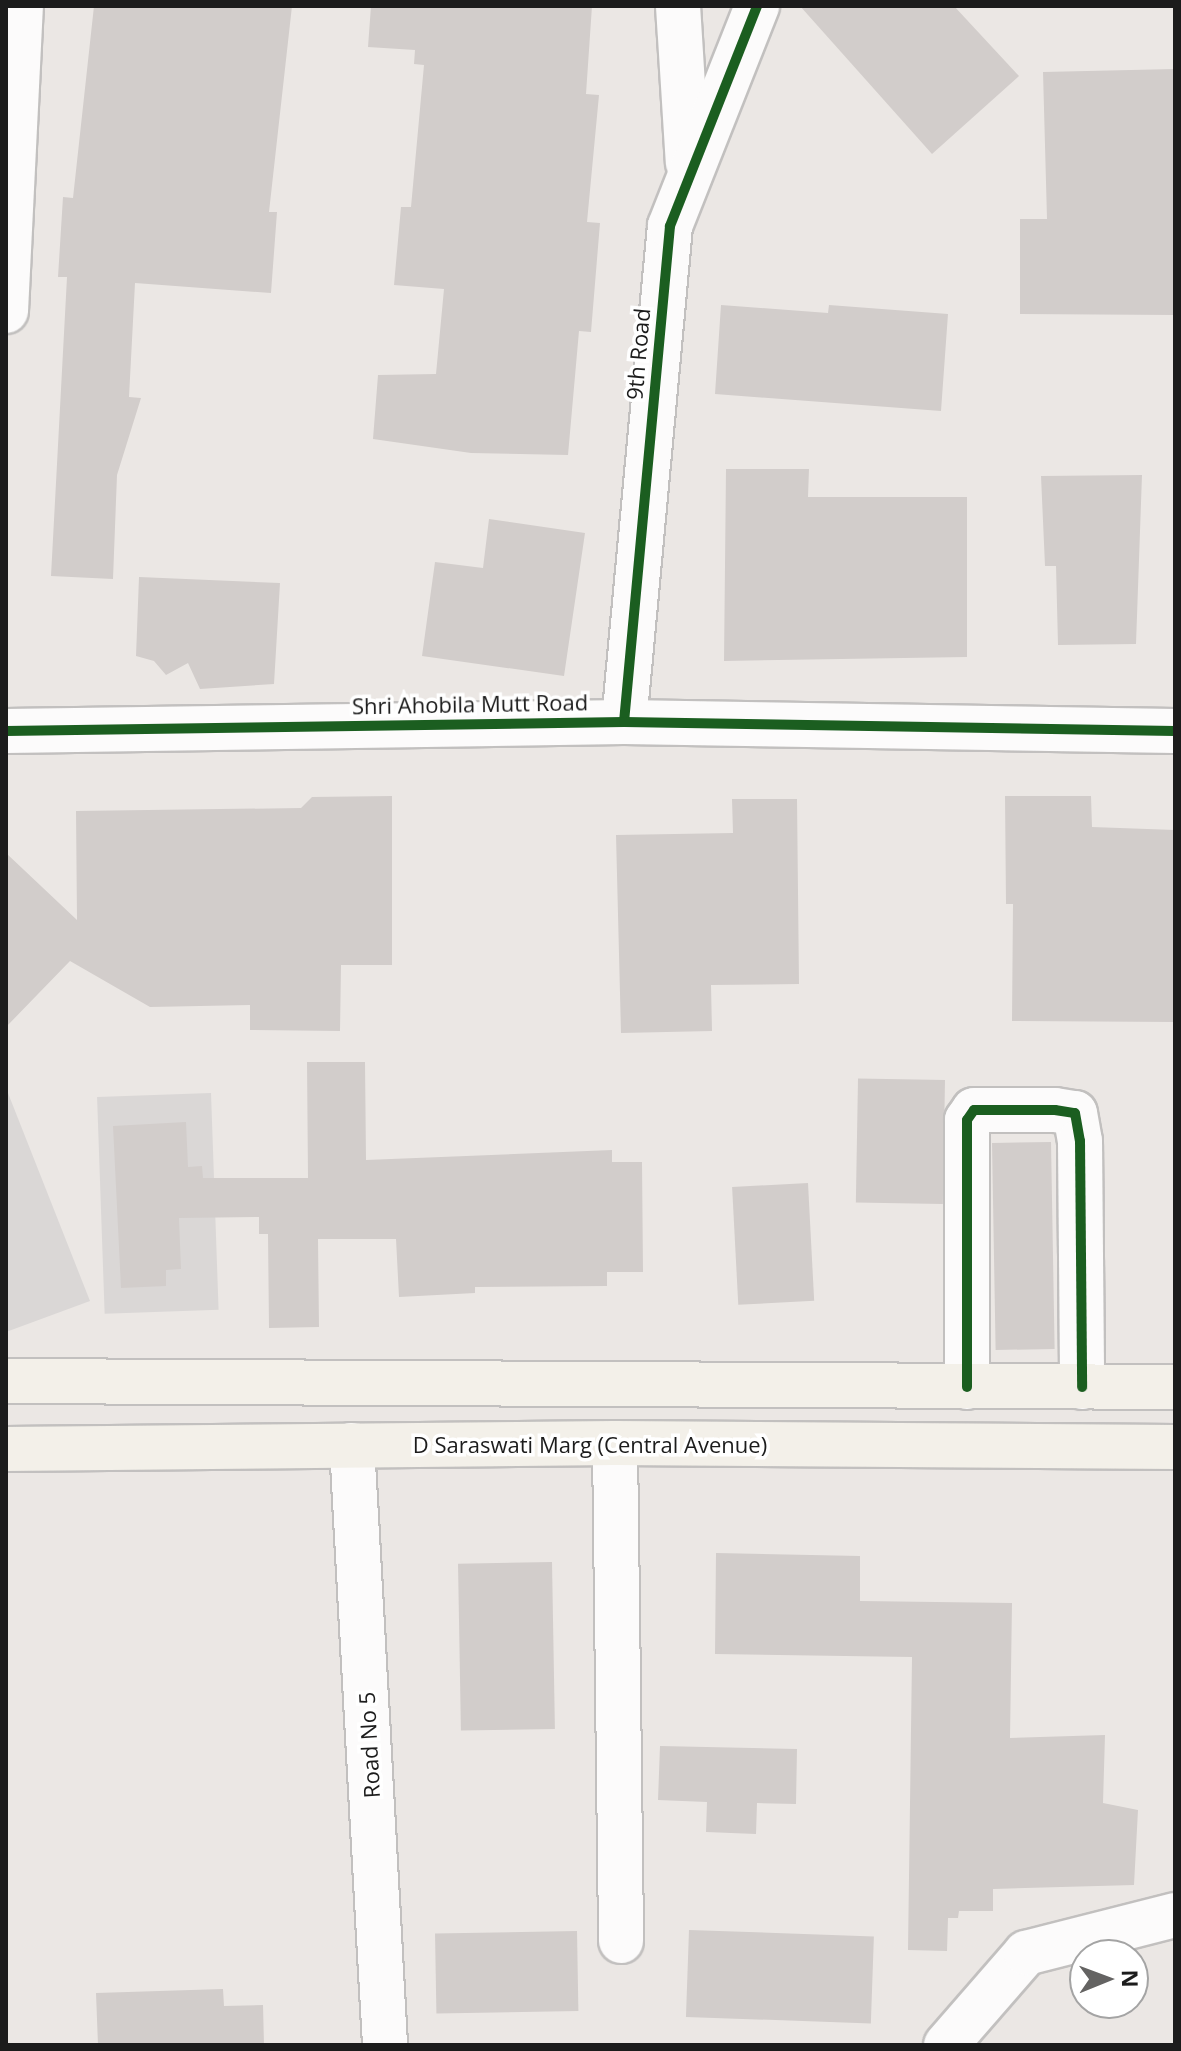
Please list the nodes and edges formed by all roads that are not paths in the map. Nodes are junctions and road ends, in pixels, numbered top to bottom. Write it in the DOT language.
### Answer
graph roads {
  1 [pos="21,6"];
  2 [pos="678,6"];
  3 [pos="757,6"];
  4 [pos="689,178"];
  5 [pos="6,311"];
  6 [pos="624,722"];
  7 [pos="6,731"];
  8 [pos="1175,731"];
  9 [pos="6,1381"];
  10 [pos="967,1387"];
  11 [pos="1082,1387"];
  12 [pos="1175,1387"];
  13 [pos="615,1443"];
  14 [pos="352,1445"];
  15 [pos="1175,1447"];
  16 [pos="6,1449"];
  17 [pos="1175,1915"];
  18 [pos="621,1941"];
  19 [pos="385,2045"];
  20 [pos="946,2045"];
  1 -- 5 [label="street"];
  2 -- 4 [label="street"];
  3 -- 4 [label="street, 9th Road"];
  4 -- 6 [label="street, 9th Road"];
  6 -- 7 [label="street, Shri Ahobila Mutt Road"];
  6 -- 8 [label="street, Shri Ahobila Mutt Road"];
  9 -- 10 [label="main road"];
  10 -- 11 [label="main road"];
  10 -- 11 [label="street"];
  11 -- 12 [label="main road"];
  13 -- 14 [label="main road, D Saraswati Marg (Central Avenue)"];
  13 -- 15 [label="main road, D Saraswati Marg (Central Avenue)"];
  13 -- 18 [label="street"];
  14 -- 16 [label="main road, D Saraswati Marg (Central Avenue)"];
  14 -- 19 [label="street, Road No 5"];
  17 -- 20 [label="street"];
}
